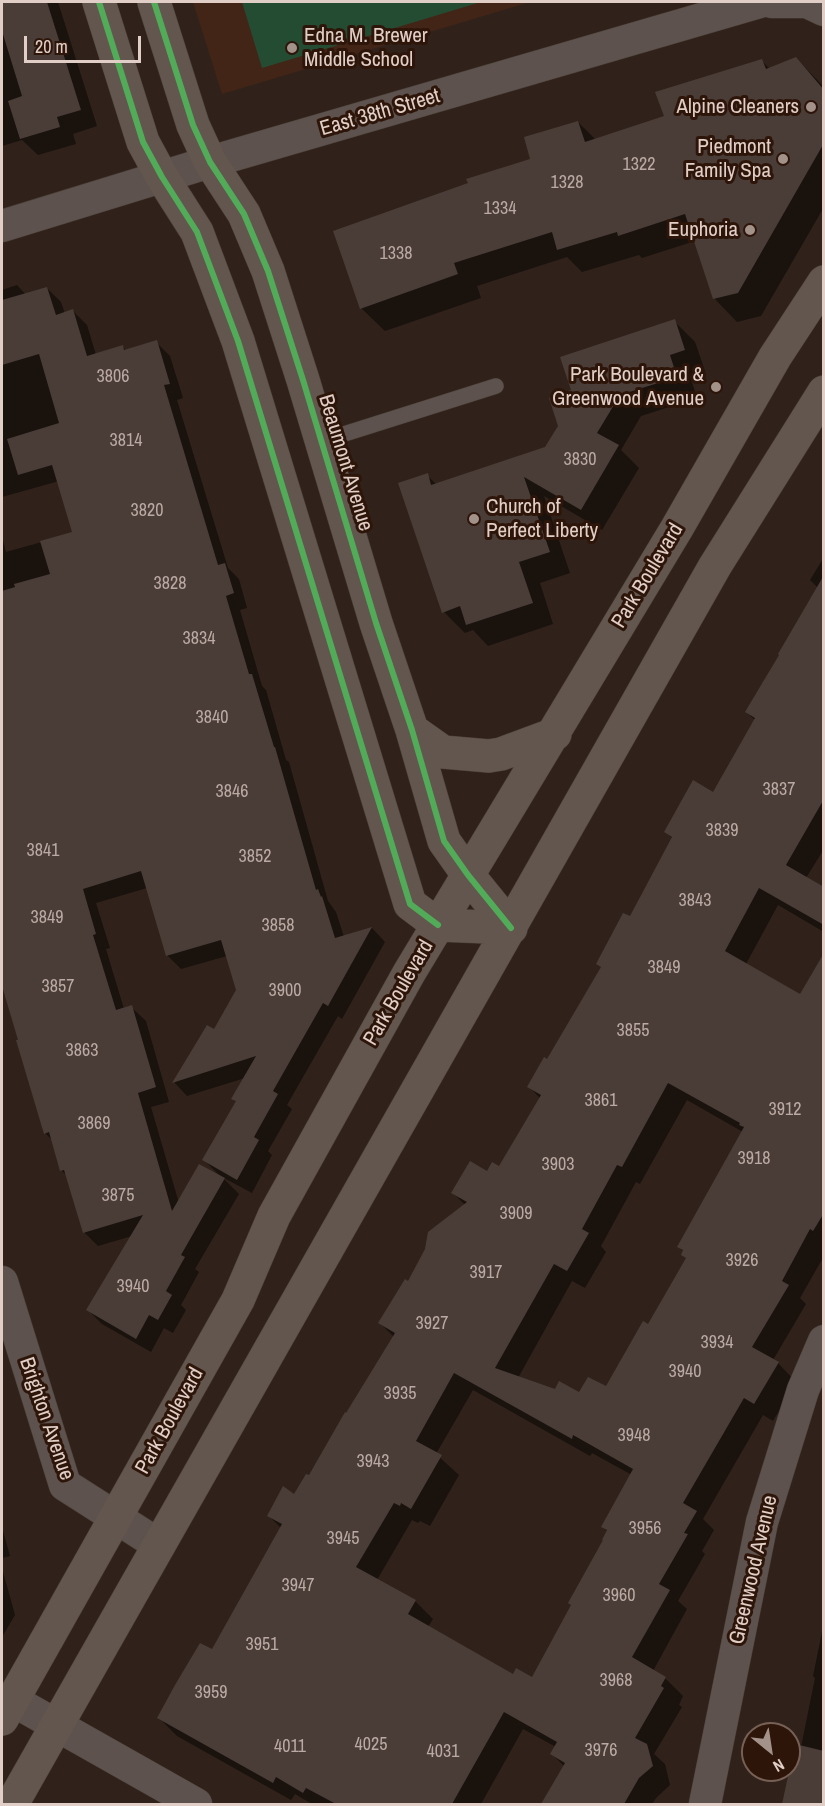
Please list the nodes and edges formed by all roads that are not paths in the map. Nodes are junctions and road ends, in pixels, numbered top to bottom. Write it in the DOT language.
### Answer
graph roads {
  1 [pos="99,2"];
  2 [pos="153,2"];
  3 [pos="760,2"];
  4 [pos="772,2"];
  5 [pos="824,10"];
  6 [pos="210,162"];
  7 [pos="162,177"];
  8 [pos="2,226"];
  9 [pos="824,282"];
  10 [pos="496,386"];
  11 [pos="824,392"];
  12 [pos="322,441"];
  13 [pos="412,730"];
  14 [pos="555,734"];
  15 [pos="468,875"];
  16 [pos="438,925"];
  17 [pos="511,928"];
  18 [pos="2,1282"];
  19 [pos="824,1341"];
  20 [pos="116,1518"];
  21 [pos="159,1545"];
  22 [pos="7,1710"];
  23 [pos="57,1726"];
  24 [pos="12,1804"];
  25 [pos="196,1804"];
  26 [pos="705,1804"];
  1 -- 7 [label="main road"];
  2 -- 6 [label="main road, Beaumont Avenue"];
  3 -- 6 [label="street, East 38th Street"];
  4 -- 5 [label="street"];
  6 -- 7 [label="street, East 38th Street"];
  6 -- 12 [label="main road, Beaumont Avenue"];
  7 -- 8 [label="street, East 38th Street"];
  7 -- 16 [label="main road"];
  9 -- 14 [label="main road, Park Boulevard"];
  10 -- 12 [label="lane"];
  11 -- 17 [label="main road"];
  12 -- 13 [label="main road, Beaumont Avenue"];
  13 -- 14 [label="main road"];
  13 -- 15 [label="main road, Beaumont Avenue"];
  14 -- 15 [label="main road, Park Boulevard"];
  15 -- 16 [label="main road, Park Boulevard"];
  15 -- 17 [label="main road, Beaumont Avenue"];
  16 -- 17 [label="main road"];
  16 -- 20 [label="main road, Park Boulevard"];
  17 -- 21 [label="main road"];
  18 -- 20 [label="street, Brighton Avenue"];
  19 -- 26 [label="street, Greenwood Avenue"];
  20 -- 21 [label="street, Brighton Avenue"];
  20 -- 22 [label="main road, Park Boulevard"];
  21 -- 23 [label="main road"];
  22 -- 23 [label="street"];
  23 -- 24 [label="main road"];
  23 -- 25 [label="street"];
}
